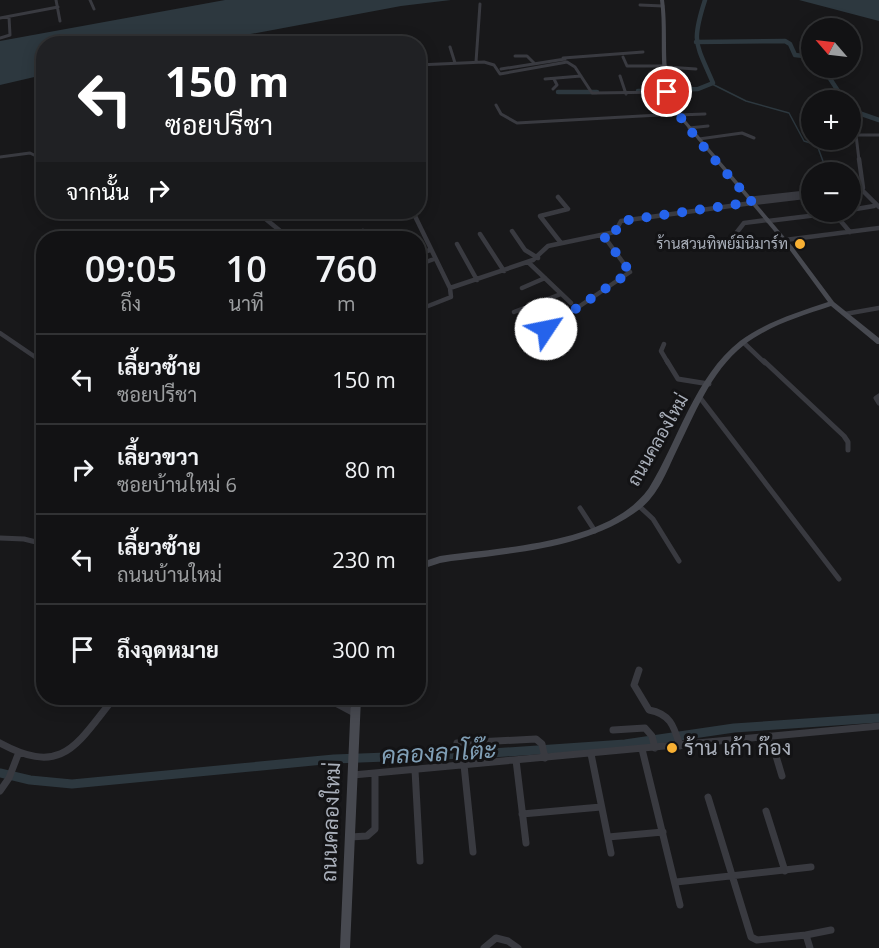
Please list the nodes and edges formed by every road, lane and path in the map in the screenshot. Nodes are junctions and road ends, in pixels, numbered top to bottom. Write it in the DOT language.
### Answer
graph roads {
  1 [pos="57,0"];
  2 [pos="90,0"];
  3 [pos="663,3"];
  4 [pos="480,4"];
  5 [pos="640,5"];
  6 [pos="58,7"];
  7 [pos="94,9"];
  8 [pos="9,17"];
  9 [pos="0,18"];
  10 [pos="60,21"];
  11 [pos="0,39"];
  12 [pos="450,47"];
  13 [pos="567,50"];
  14 [pos="643,52"];
  15 [pos="515,56"];
  16 [pos="623,57"];
  17 [pos="569,59"];
  18 [pos="476,62"];
  19 [pos="455,63"];
  20 [pos="534,63"];
  21 [pos="426,65"];
  22 [pos="666,66"];
  23 [pos="501,69"];
  24 [pos="696,69"];
  25 [pos="650,73"];
  26 [pos="667,75"];
  27 [pos="580,76"];
  28 [pos="620,76"];
  29 [pos="554,78"];
  30 [pos="545,79"];
  31 [pos="645,86"];
  32 [pos="553,89"];
  33 [pos="670,92"];
  34 [pos="626,94"];
  35 [pos="688,94"];
  36 [pos="496,105"];
  37 [pos="589,110"];
  38 [pos="678,114"];
  39 [pos="705,114"];
  40 [pos="593,118"];
  41 [pos="708,126"];
  42 [pos="689,128"];
  43 [pos="879,135"];
  44 [pos="754,138"];
  45 [pos="699,139"];
  46 [pos="36,156"];
  47 [pos="0,157"];
  48 [pos="858,162"];
  49 [pos="861,188"];
  50 [pos="801,194"];
  51 [pos="558,196"];
  52 [pos="801,197"];
  53 [pos="751,202"];
  54 [pos="876,207"];
  55 [pos="861,209"];
  56 [pos="801,216"];
  57 [pos="266,219"];
  58 [pos="767,220"];
  59 [pos="842,222"];
  60 [pos="879,228"];
  61 [pos="280,231"];
  62 [pos="513,231"];
  63 [pos="737,232"];
  64 [pos="850,232"];
  65 [pos="480,234"];
  66 [pos="603,235"];
  67 [pos="784,240"];
  68 [pos="426,241"];
  69 [pos="561,243"];
  70 [pos="457,244"];
  71 [pos="430,250"];
  72 [pos="426,251"];
  73 [pos="538,258"];
  74 [pos="434,259"];
  75 [pos="426,262"];
  76 [pos="528,262"];
  77 [pos="504,271"];
  78 [pos="545,278"];
  79 [pos="477,280"];
  80 [pos="450,288"];
  81 [pos="522,288"];
  82 [pos="561,294"];
  83 [pos="538,303"];
  84 [pos="571,303"];
  85 [pos="832,303"];
  86 [pos="426,307"];
  87 [pos="879,308"];
  88 [pos="514,312"];
  89 [pos="845,314"];
  90 [pos="552,317"];
  91 [pos="546,329"];
  92 [pos="0,333"];
  93 [pos="879,342"];
  94 [pos="744,343"];
  95 [pos="664,344"];
  96 [pos="36,358"];
  97 [pos="709,384"];
  98 [pos="879,396"];
  99 [pos="701,399"];
  100 [pos="879,403"];
  101 [pos="848,450"];
  102 [pos="639,506"];
  103 [pos="580,508"];
  104 [pos="595,531"];
  105 [pos="0,538"];
  106 [pos="36,542"];
  107 [pos="679,561"];
  108 [pos="426,564"];
  109 [pos="839,579"];
  110 [pos="639,670"];
  111 [pos="108,705"];
  112 [pos="339,705"];
  113 [pos="356,705"];
  114 [pos="356,714"];
  115 [pos="879,726"];
  116 [pos="613,730"];
  117 [pos="770,736"];
  118 [pos="678,739"];
  119 [pos="653,742"];
  120 [pos="0,743"];
  121 [pos="457,743"];
  122 [pos="642,749"];
  123 [pos="19,752"];
  124 [pos="591,754"];
  125 [pos="544,755"];
  126 [pos="516,760"];
  127 [pos="464,765"];
  128 [pos="415,770"];
  129 [pos="353,771"];
  130 [pos="375,773"];
  131 [pos="783,776"];
  132 [pos="9,778"];
  133 [pos="0,791"];
  134 [pos="708,797"];
  135 [pos="601,807"];
  136 [pos="766,811"];
  137 [pos="522,814"];
  138 [pos="663,832"];
  139 [pos="350,837"];
  140 [pos="608,837"];
  141 [pos="526,843"];
  142 [pos="473,852"];
  143 [pos="611,852"];
  144 [pos="420,861"];
  145 [pos="811,867"];
  146 [pos="785,871"];
  147 [pos="733,876"];
  148 [pos="676,882"];
  149 [pos="680,905"];
  150 [pos="831,930"];
  151 [pos="806,936"];
  152 [pos="345,948"];
  153 [pos="484,948"];
  154 [pos="518,948"];
  155 [pos="810,948"];
  1 -- 6 [label="street"];
  2 -- 7 [label="street"];
  3 -- 5 [label="street"];
  3 -- 22 [label="street"];
  4 -- 18 [label="street"];
  6 -- 8 [label="street"];
  6 -- 10 [label="street"];
  8 -- 9 [label="street"];
  8 -- 11 [label="street"];
  12 -- 19 [label="street"];
  13 -- 17 [label="street"];
  14 -- 17 [label="street"];
  15 -- 20 [label="street"];
  16 -- 22 [label="street"];
  17 -- 18 [label="street"];
  17 -- 20 [label="street"];
  17 -- 27 [label="street"];
  18 -- 19 [label="street"];
  19 -- 21 [label="street"];
  20 -- 23 [label="street"];
  22 -- 24 [label="street"];
  22 -- 26 [label="street"];
  25 -- 26 [label="street"];
  26 -- 33 [label="street"];
  27 -- 29 [label="street"];
  27 -- 34 [label="street"];
  28 -- 34 [label="street"];
  29 -- 30 [label="street"];
  29 -- 32 [label="street"];
  31 -- 33 [label="street"];
  33 -- 34 [label="street"];
  33 -- 35 [label="street"];
  33 -- 38 [label="street"];
  36 -- 40 [label="street"];
  37 -- 40 [label="street"];
  38 -- 39 [label="street"];
  38 -- 40 [label="street"];
  38 -- 42 [label="street"];
  41 -- 42 [label="street"];
  42 -- 45 [label="street"];
  43 -- 48 [label="street"];
  44 -- 45 [label="street"];
  45 -- 53 [label="street"];
  46 -- 47 [label="street"];
  49 -- 54 [label="street"];
  50 -- 53 [label="street"];
  51 -- 69 [label="street"];
  52 -- 53 [label="street"];
  53 -- 58 [label="street"];
  53 -- 66 [label="street"];
  54 -- 55 [label="street"];
  56 -- 58 [label="street"];
  57 -- 61 [label="street"];
  58 -- 63 [label="street"];
  58 -- 67 [label="street"];
  59 -- 64 [label="street"];
  60 -- 64 [label="street"];
  62 -- 73 [label="street"];
  64 -- 67 [label="street"];
  65 -- 77 [label="street"];
  66 -- 69 [label="street"];
  66 -- 91 [label="street"];
  67 -- 85 [label="street"];
  68 -- 71 [label="street"];
  69 -- 73 [label="street"];
  70 -- 79 [label="street"];
  71 -- 72 [label="street"];
  71 -- 74 [label="street"];
  73 -- 76 [label="street"];
  74 -- 75 [label="street"];
  74 -- 80 [label="street"];
  76 -- 77 [label="street"];
  76 -- 78 [label="street"];
  77 -- 79 [label="street"];
  78 -- 81 [label="street"];
  78 -- 82 [label="street"];
  79 -- 80 [label="street"];
  80 -- 86 [label="street"];
  82 -- 83 [label="street"];
  82 -- 84 [label="street"];
  83 -- 88 [label="street"];
  83 -- 90 [label="street"];
  85 -- 89 [label="street"];
  85 -- 94 [label="street, ถนนคลองใหม่"];
  87 -- 89 [label="street"];
  89 -- 93 [label="street"];
  92 -- 96 [label="street"];
  94 -- 97 [label="street, ถนนคลองใหม่"];
  94 -- 101 [label="street"];
  95 -- 97 [label="street"];
  97 -- 99 [label="street, ถนนคลองใหม่"];
  98 -- 100 [label="street"];
  99 -- 102 [label="street, ถนนคลองใหม่"];
  99 -- 109 [label="street"];
  102 -- 104 [label="street, ถนนคลองใหม่"];
  102 -- 107 [label="street"];
  103 -- 104 [label="street"];
  104 -- 108 [label="street, ถนนคลองใหม่"];
  105 -- 106 [label="street"];
  110 -- 118 [label="street"];
  111 -- 123 [label="street"];
  112 -- 114 [label="street"];
  113 -- 114 [label="street, ถนนคลองใหม่"];
  114 -- 129 [label="street, ถนนคลองใหม่"];
  115 -- 117 [label="street"];
  116 -- 119 [label="street"];
  117 -- 118 [label="street"];
  117 -- 131 [label="street"];
  118 -- 119 [label="street"];
  119 -- 122 [label="street"];
  120 -- 123 [label="street"];
  121 -- 125 [label="street"];
  122 -- 124 [label="street"];
  122 -- 138 [label="street"];
  123 -- 132 [label="street"];
  124 -- 125 [label="street"];
  124 -- 135 [label="street"];
  125 -- 126 [label="street"];
  126 -- 127 [label="street"];
  126 -- 137 [label="street"];
  127 -- 128 [label="street"];
  127 -- 142 [label="street"];
  128 -- 130 [label="street"];
  128 -- 144 [label="street"];
  129 -- 130 [label="street"];
  129 -- 139 [label="street, ถนนคลองใหม่"];
  130 -- 139 [label="street"];
  132 -- 133 [label="street"];
  134 -- 147 [label="street"];
  135 -- 137 [label="street"];
  135 -- 140 [label="street"];
  136 -- 146 [label="street"];
  137 -- 141 [label="street"];
  138 -- 140 [label="street"];
  138 -- 148 [label="street"];
  139 -- 152 [label="street, ถนนคลองใหม่"];
  140 -- 143 [label="street"];
  145 -- 146 [label="street"];
  146 -- 147 [label="street"];
  147 -- 148 [label="street"];
  147 -- 151 [label="street"];
  148 -- 149 [label="street"];
  150 -- 151 [label="street"];
  151 -- 155 [label="street"];
  153 -- 154 [label="street"];
}
